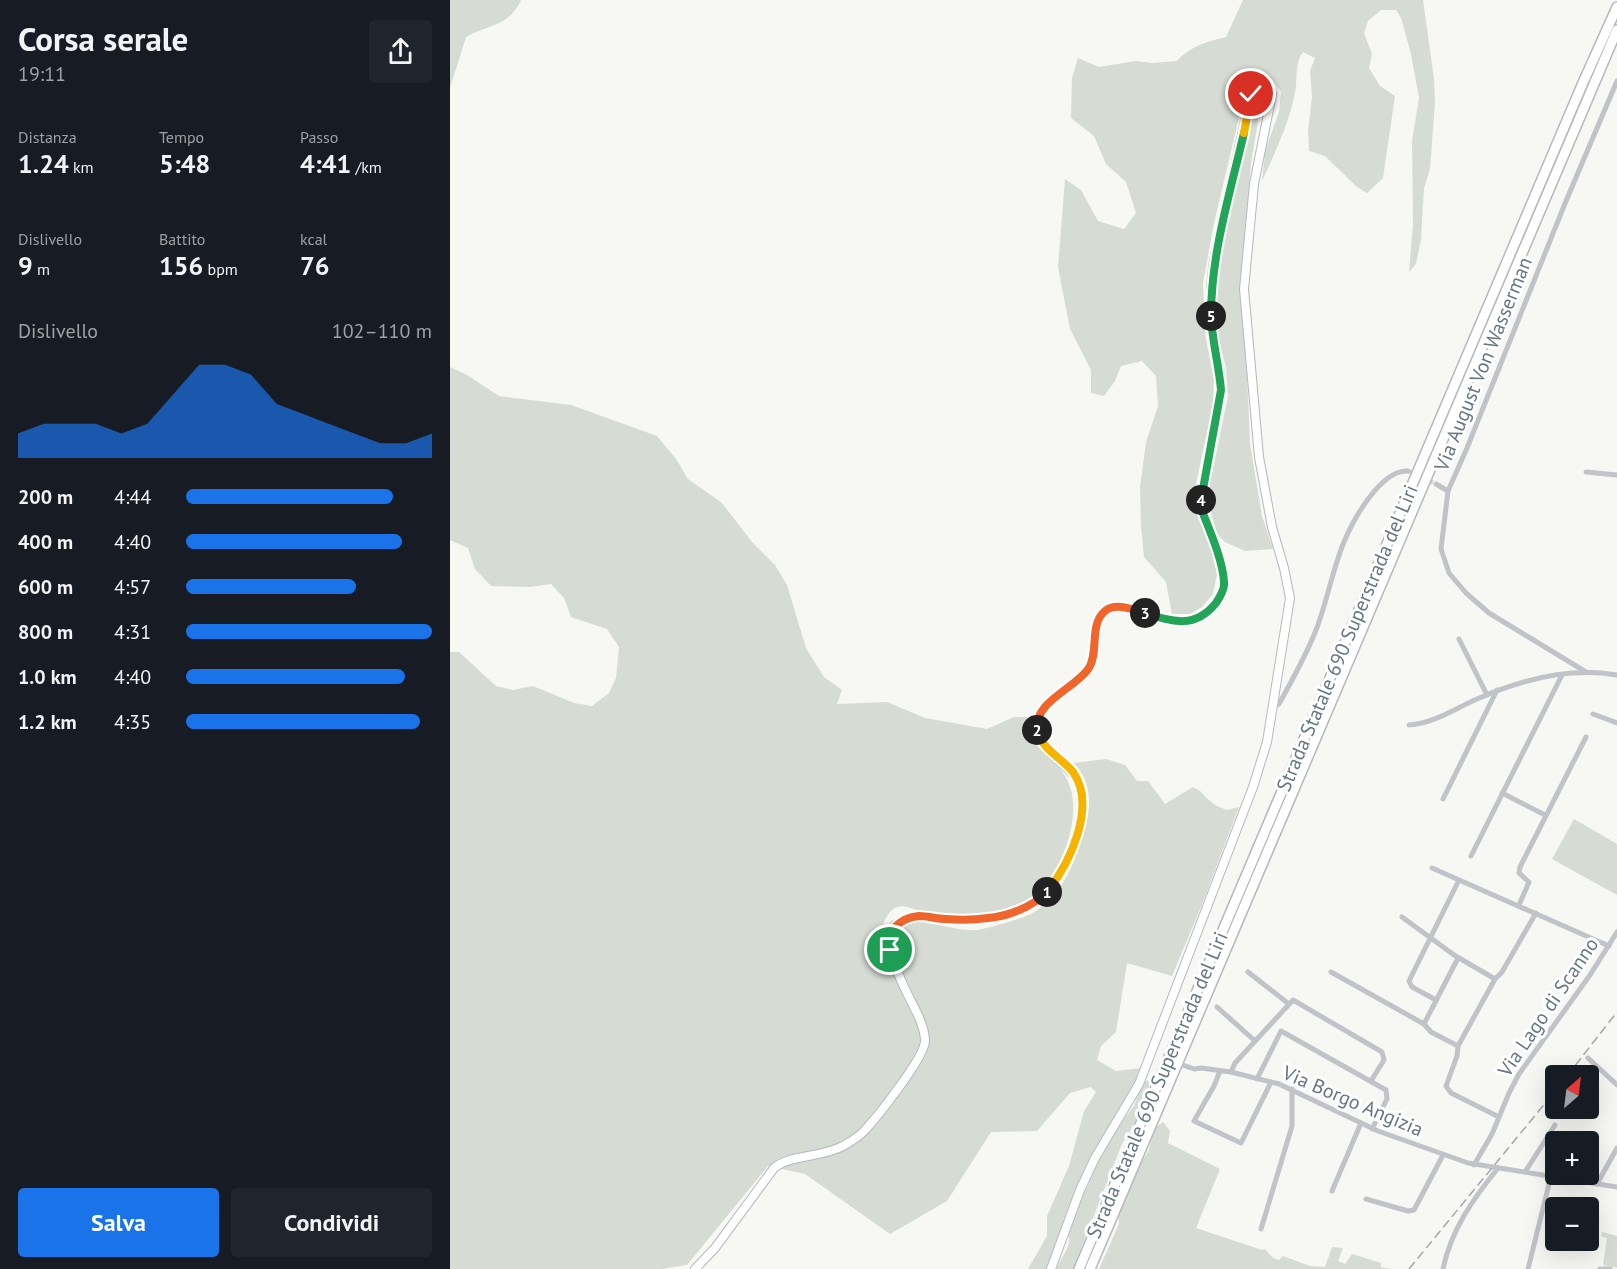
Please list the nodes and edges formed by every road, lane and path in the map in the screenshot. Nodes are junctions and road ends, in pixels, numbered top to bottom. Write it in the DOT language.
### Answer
graph roads {
  1 [pos="1617,7"];
  2 [pos="1617,30"];
  3 [pos="1617,81"];
  4 [pos="1408,471"];
  5 [pos="1586,472"];
  6 [pos="1617,475"];
  7 [pos="1436,484"];
  8 [pos="1448,491"];
  9 [pos="1459,639"];
  10 [pos="1586,672"];
  11 [pos="1562,675"];
  12 [pos="1617,675"];
  13 [pos="1497,690"];
  14 [pos="1487,695"];
  15 [pos="1273,708"];
  16 [pos="1593,714"];
  17 [pos="1617,723"];
  18 [pos="1409,725"];
  19 [pos="1586,737"];
  20 [pos="1502,793"];
  21 [pos="1443,799"];
  22 [pos="1545,815"];
  23 [pos="1471,856"];
  24 [pos="1432,868"];
  25 [pos="1459,880"];
  26 [pos="1519,905"];
  27 [pos="1536,913"];
  28 [pos="1402,917"];
  29 [pos="1617,932"];
  30 [pos="1430,937"];
  31 [pos="1609,945"];
  32 [pos="1458,958"];
  33 [pos="1248,972"];
  34 [pos="1331,972"];
  35 [pos="1495,980"];
  36 [pos="1436,1000"];
  37 [pos="1288,1004"];
  38 [pos="1217,1007"];
  39 [pos="1424,1024"];
  40 [pos="1255,1041"];
  41 [pos="1458,1046"];
  42 [pos="1588,1058"];
  43 [pos="1183,1065"];
  44 [pos="1220,1071"];
  45 [pos="1231,1072"];
  46 [pos="1257,1078"];
  47 [pos="1271,1082"];
  48 [pos="1371,1082"];
  49 [pos="1617,1085"];
  50 [pos="1292,1089"];
  51 [pos="1499,1117"];
  52 [pos="1361,1123"];
  53 [pos="1555,1125"];
  54 [pos="1372,1129"];
  55 [pos="1617,1148"];
  56 [pos="1443,1155"];
  57 [pos="1474,1165"];
  58 [pos="1498,1168"];
  59 [pos="1525,1172"];
  60 [pos="1545,1175"];
  61 [pos="1599,1180"];
  62 [pos="1599,1184"];
  63 [pos="1549,1185"];
  64 [pos="1617,1187"];
  65 [pos="1332,1191"];
  66 [pos="1366,1199"];
  67 [pos="1261,1228"];
  68 [pos="695,1269"];
  69 [pos="1051,1269"];
  70 [pos="1079,1269"];
  71 [pos="1090,1269"];
  72 [pos="1443,1269"];
  73 [pos="1528,1269"];
  74 [pos="1600,1269"];
  75 [pos="1610,1269"];
  1 -- 70 [label="highway, Strada Statale 690 Superstrada del Liri"];
  2 -- 71 [label="highway, Strada Statale 690 Superstrada del Liri"];
  3 -- 8 [label="street, Via August Von Wasserman"];
  4 -- 15 [label="street"];
  5 -- 6 [label="street"];
  7 -- 8 [label="street"];
  8 -- 10 [label="street, Via August Von Wasserman"];
  9 -- 14 [label="street"];
  10 -- 11 [label="street"];
  10 -- 12 [label="street"];
  11 -- 13 [label="street"];
  11 -- 20 [label="street"];
  13 -- 14 [label="street"];
  13 -- 21 [label="street"];
  14 -- 18 [label="street"];
  15 -- 68 [label="main road"];
  15 -- 69 [label="main road"];
  16 -- 17 [label="street"];
  19 -- 22 [label="street"];
  20 -- 22 [label="street"];
  20 -- 23 [label="street"];
  22 -- 26 [label="street"];
  24 -- 25 [label="street"];
  25 -- 26 [label="street"];
  25 -- 30 [label="street"];
  26 -- 27 [label="street"];
  27 -- 31 [label="street"];
  27 -- 35 [label="street"];
  28 -- 30 [label="street"];
  29 -- 31 [label="street, Via Lago di Scanno"];
  30 -- 32 [label="street"];
  30 -- 36 [label="street"];
  31 -- 51 [label="street, Via Lago di Scanno"];
  32 -- 35 [label="street"];
  32 -- 36 [label="street"];
  33 -- 37 [label="street"];
  34 -- 39 [label="street"];
  35 -- 41 [label="street"];
  36 -- 39 [label="street"];
  37 -- 40 [label="street"];
  37 -- 48 [label="street"];
  38 -- 40 [label="street"];
  39 -- 41 [label="street"];
  40 -- 45 [label="street"];
  41 -- 51 [label="street"];
  42 -- 49 [label="street"];
  43 -- 44 [label="street, Via Borgo Angizia"];
  44 -- 45 [label="street, Via Borgo Angizia"];
  44 -- 47 [label="street"];
  45 -- 46 [label="street, Via Borgo Angizia"];
  46 -- 47 [label="street, Via Borgo Angizia"];
  46 -- 48 [label="street"];
  47 -- 50 [label="street, Via Borgo Angizia"];
  48 -- 54 [label="street"];
  50 -- 52 [label="street, Via Borgo Angizia"];
  50 -- 67 [label="street"];
  51 -- 57 [label="street, Via Lago di Scanno"];
  52 -- 54 [label="street, Via Borgo Angizia"];
  52 -- 65 [label="street"];
  53 -- 59 [label="street"];
  54 -- 56 [label="street, Via Borgo Angizia"];
  55 -- 61 [label="street"];
  56 -- 57 [label="street, Via Borgo Angizia"];
  56 -- 66 [label="street"];
  57 -- 58 [label="street, Via Borgo Angizia"];
  58 -- 59 [label="street, Via Borgo Angizia"];
  58 -- 72 [label="street"];
  59 -- 60 [label="street, Via Borgo Angizia"];
  62 -- 64 [label="street, Via Borgo Angizia"];
  63 -- 73 [label="street"];
  74 -- 75 [label="street"];
}
